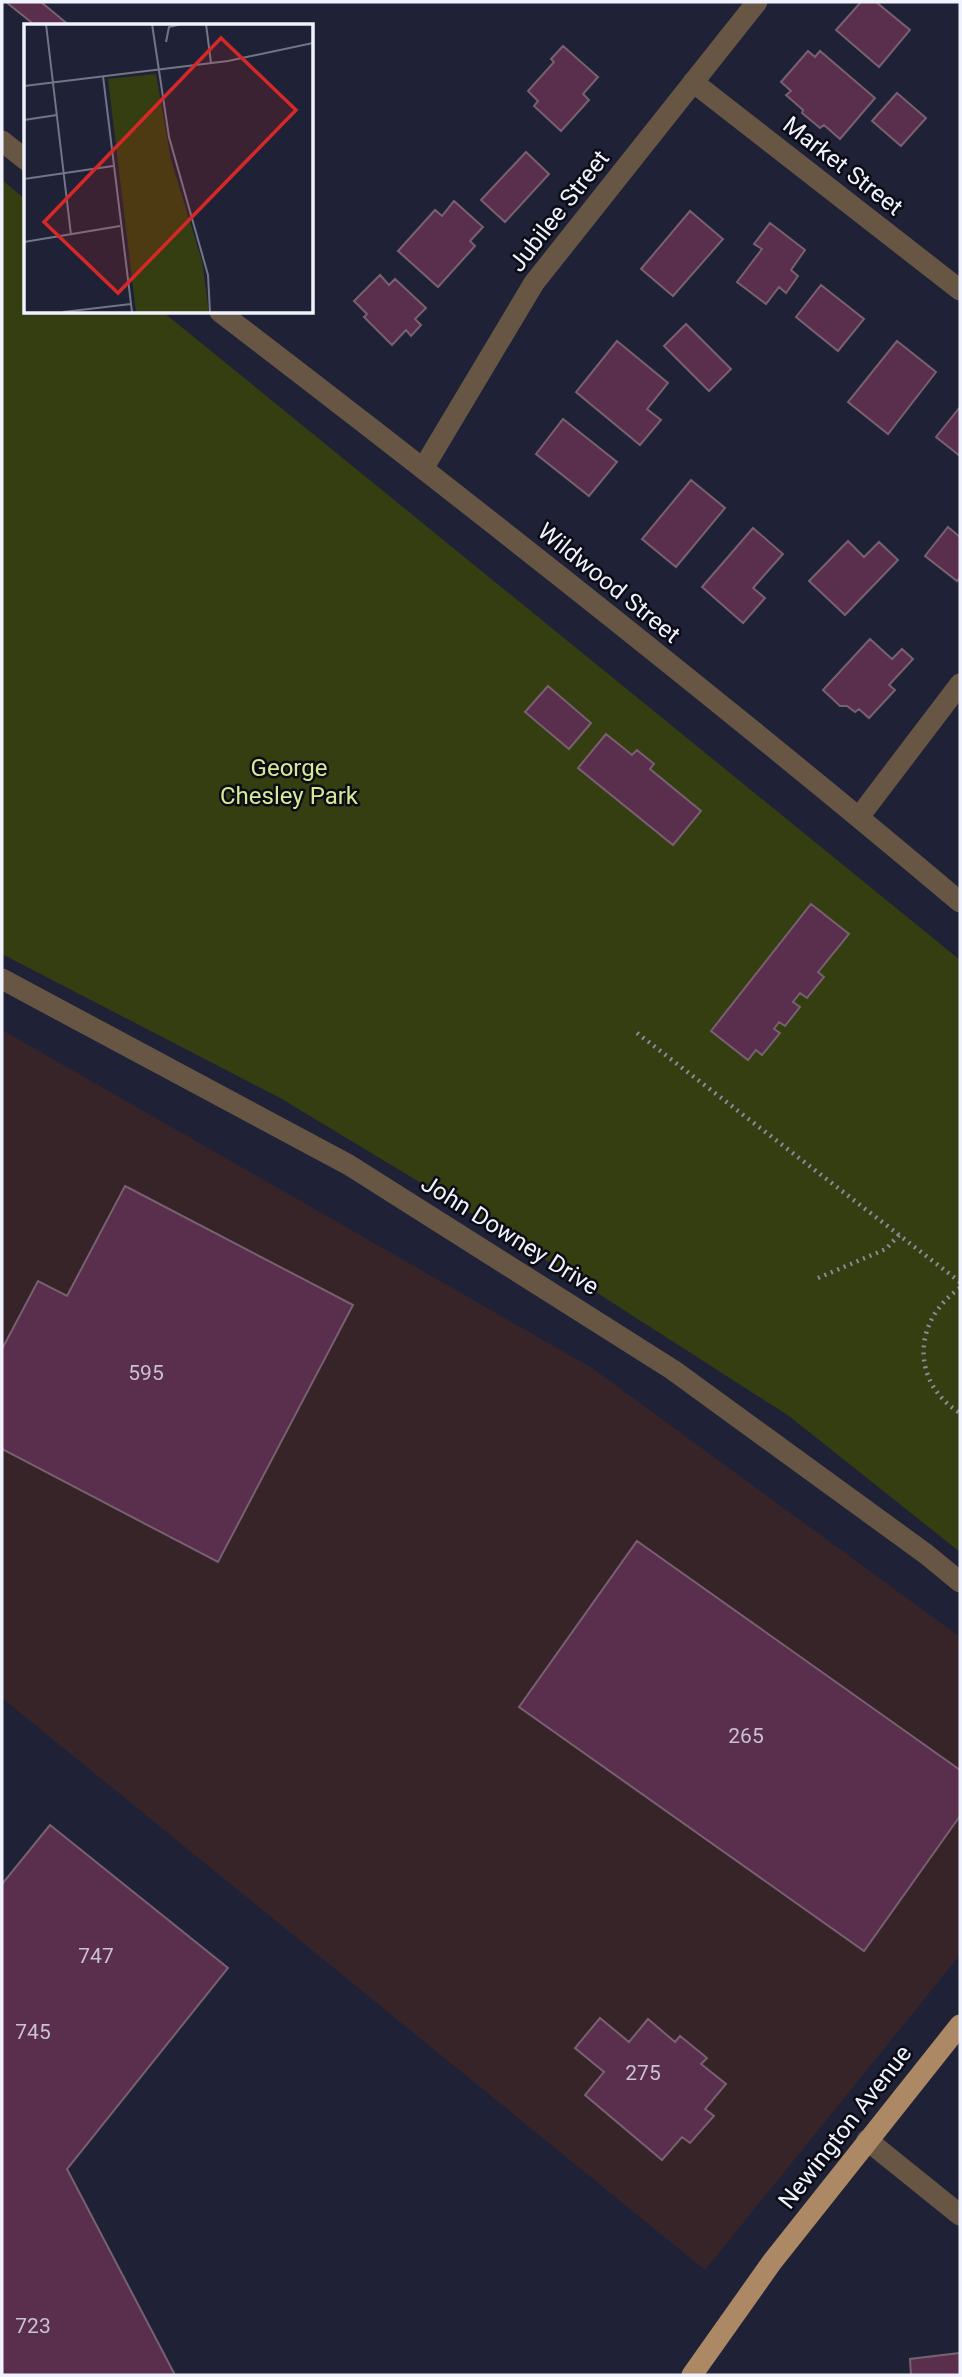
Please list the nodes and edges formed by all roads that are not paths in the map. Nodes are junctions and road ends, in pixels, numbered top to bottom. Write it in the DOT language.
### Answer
graph roads {
  1 [pos="757,2"];
  2 [pos="693,82"];
  3 [pos="2,141"];
  4 [pos="24,158"];
  5 [pos="960,290"];
  6 [pos="221,313"];
  7 [pos="424,467"];
  8 [pos="960,684"];
  9 [pos="859,817"];
  10 [pos="960,902"];
  11 [pos="2,979"];
  12 [pos="960,1582"];
  13 [pos="960,2025"];
  14 [pos="867,2140"];
  15 [pos="960,2215"];
  16 [pos="692,2375"];
  1 -- 2 [label="street, Jubilee Street"];
  2 -- 5 [label="street, Market Street"];
  2 -- 7 [label="street, Jubilee Street"];
  3 -- 4 [label="street"];
  6 -- 7 [label="street, Wildwood Street"];
  7 -- 9 [label="street, Wildwood Street"];
  8 -- 9 [label="street"];
  9 -- 10 [label="street, Wildwood Street"];
  11 -- 12 [label="street, John Downey Drive"];
  13 -- 14 [label="main road, Newington Avenue"];
  14 -- 15 [label="street"];
  14 -- 16 [label="main road, Newington Avenue"];
}
